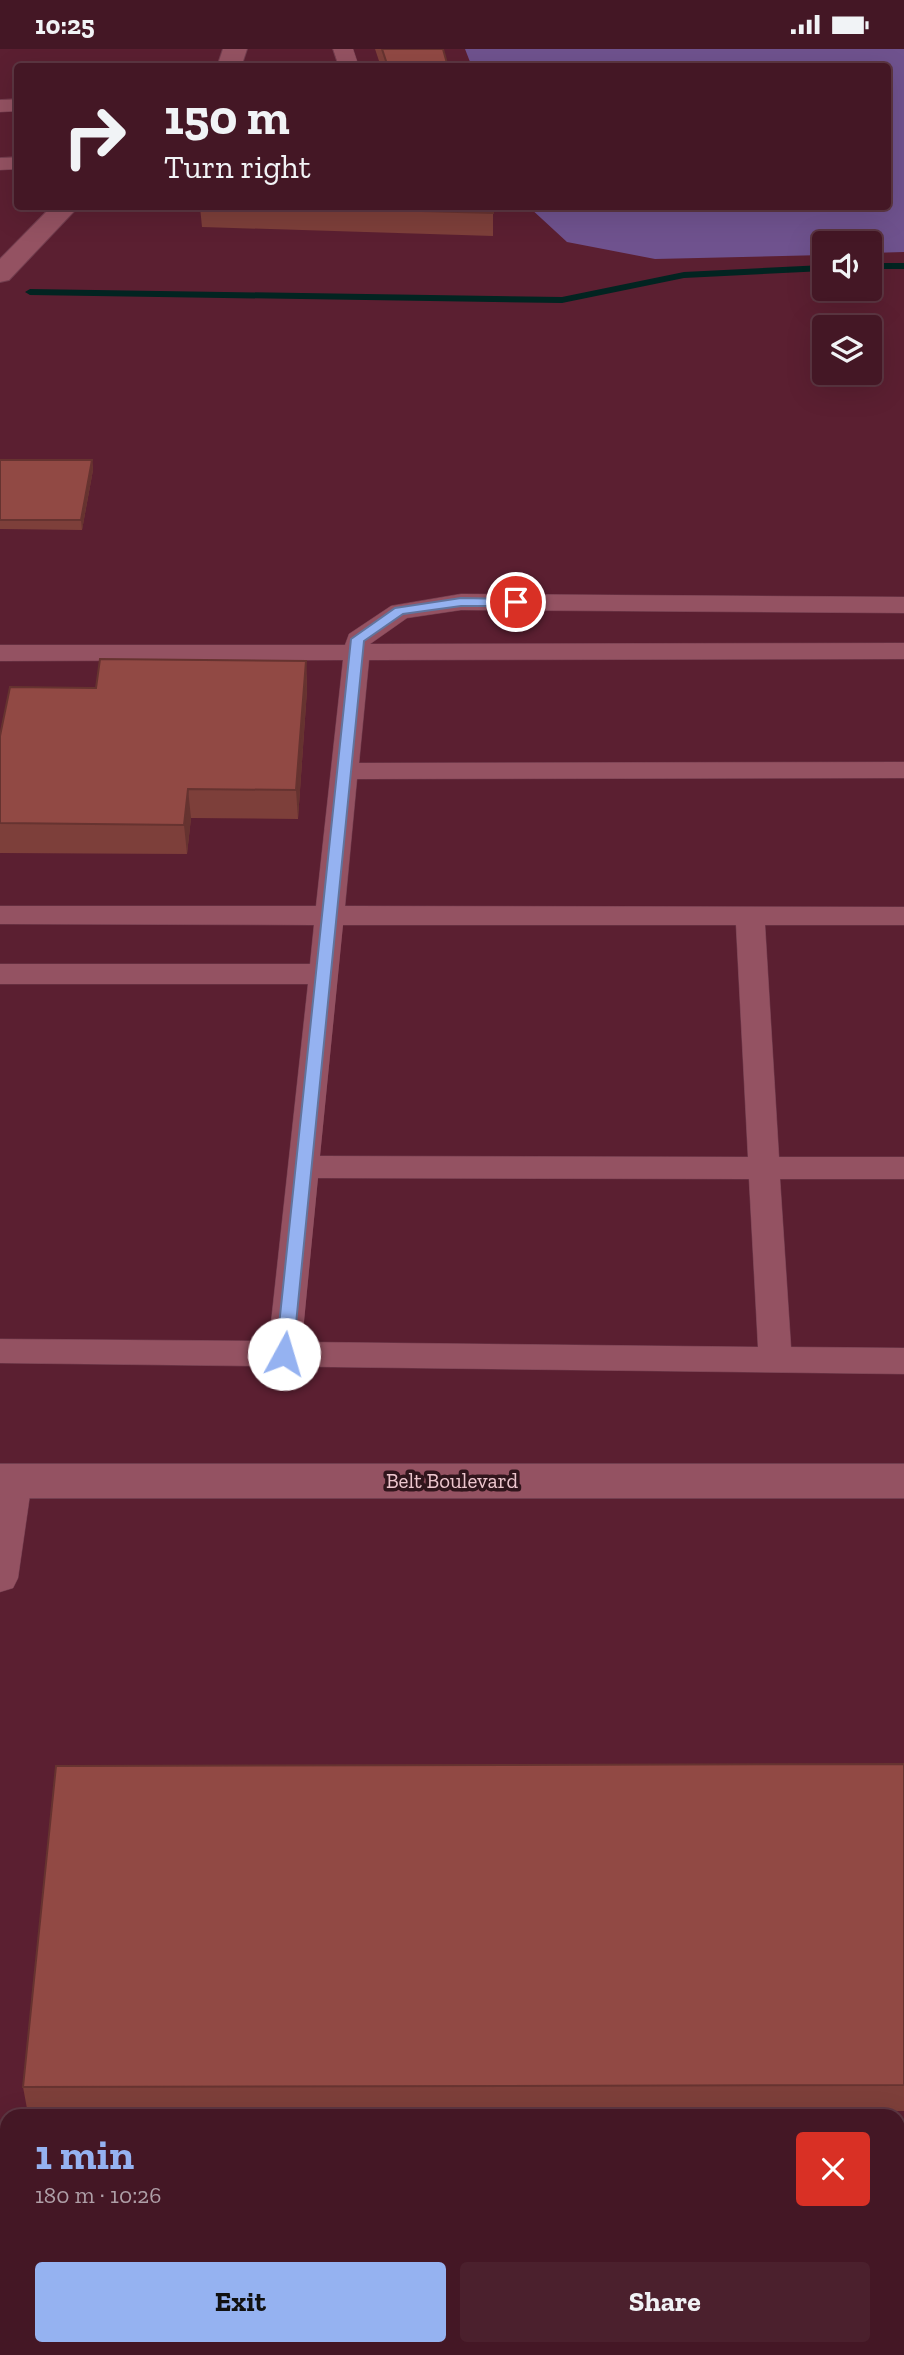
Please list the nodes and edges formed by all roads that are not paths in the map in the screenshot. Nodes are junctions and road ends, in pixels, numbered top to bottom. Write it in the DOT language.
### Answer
graph roads {
  1 [pos="62,210"];
  2 [pos="0,274"];
  3 [pos="904,605"];
  4 [pos="357,650"];
  5 [pos="904,651"];
  6 [pos="0,653"];
  7 [pos="904,770"];
  8 [pos="344,771"];
  9 [pos="0,915"];
  10 [pos="330,915"];
  11 [pos="750,916"];
  12 [pos="904,916"];
  13 [pos="0,974"];
  14 [pos="323,974"];
  15 [pos="303,1167"];
  16 [pos="764,1168"];
  17 [pos="904,1168"];
  18 [pos="0,1351"];
  19 [pos="284,1354"];
  20 [pos="775,1359"];
  21 [pos="904,1361"];
  22 [pos="8,1481"];
  23 [pos="904,1481"];
  24 [pos="0,1578"];
  1 -- 2 [label="street"];
  3 -- 4 [label="lane"];
  4 -- 5 [label="lane"];
  4 -- 6 [label="lane"];
  4 -- 8 [label="lane"];
  7 -- 8 [label="lane"];
  8 -- 10 [label="lane"];
  9 -- 10 [label="lane"];
  10 -- 11 [label="lane"];
  10 -- 14 [label="lane"];
  11 -- 12 [label="lane"];
  11 -- 16 [label="lane"];
  13 -- 14 [label="lane"];
  14 -- 15 [label="lane"];
  15 -- 16 [label="lane"];
  15 -- 19 [label="lane"];
  16 -- 17 [label="lane"];
  16 -- 20 [label="lane"];
  18 -- 19 [label="lane"];
  19 -- 20 [label="lane"];
  20 -- 21 [label="lane"];
  22 -- 23 [label="street, Belt Boulevard"];
  22 -- 24 [label="lane"];
}
